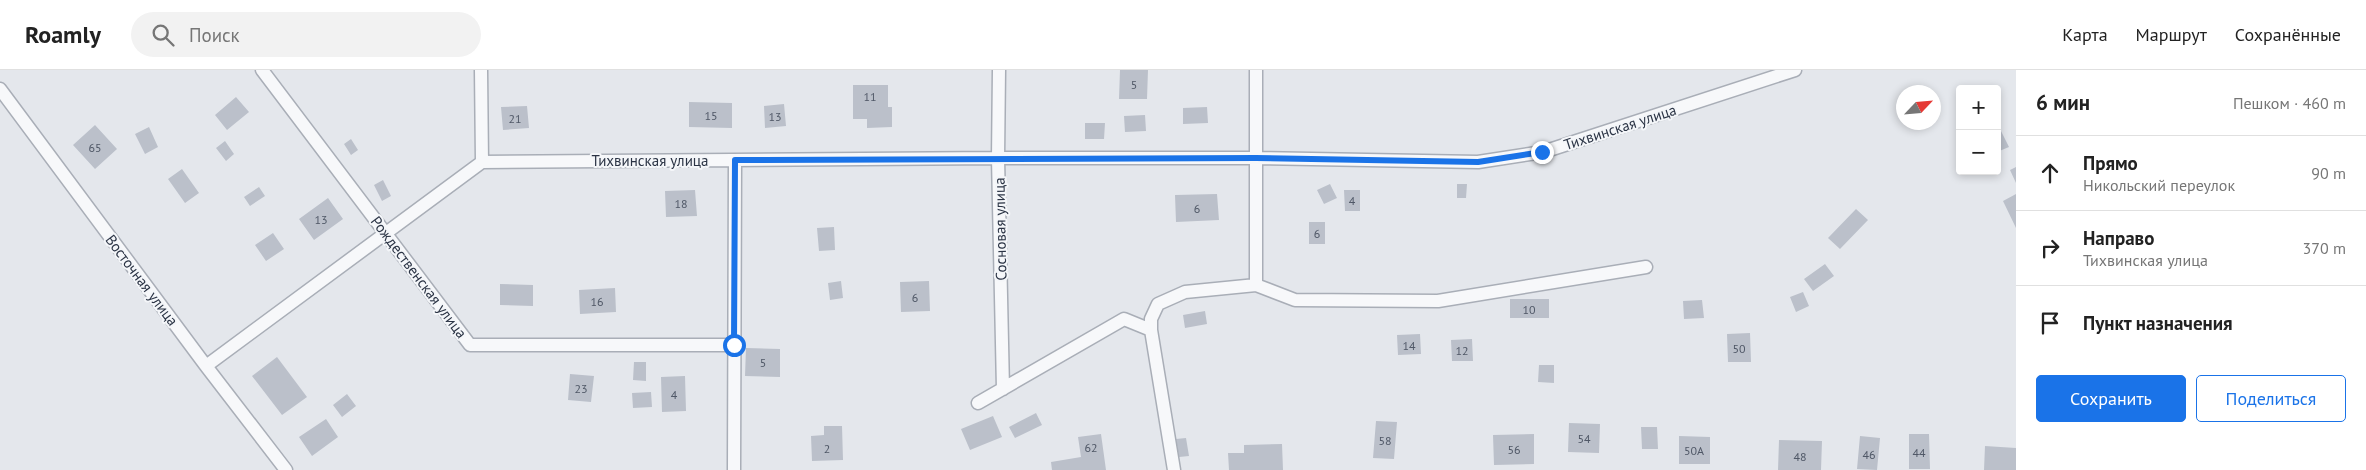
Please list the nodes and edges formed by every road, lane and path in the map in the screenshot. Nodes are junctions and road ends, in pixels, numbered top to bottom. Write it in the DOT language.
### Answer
graph roads {
  1 [pos="262,70"];
  2 [pos="481,70"];
  3 [pos="999,70"];
  4 [pos="1256,70"];
  5 [pos="1795,70"];
  6 [pos="0,89"];
  7 [pos="998,158"];
  8 [pos="1256,158"];
  9 [pos="735,160"];
  10 [pos="482,162"];
  11 [pos="386,233"];
  12 [pos="1646,267"];
  13 [pos="1256,285"];
  14 [pos="1151,330"];
  15 [pos="734,345"];
  16 [pos="206,366"];
  17 [pos="1003,389"];
  18 [pos="978,403"];
  19 [pos="286,470"];
  20 [pos="734,470"];
  21 [pos="1174,470"];
  1 -- 11 [label="street, Рождественская улица"];
  2 -- 10 [label="street"];
  3 -- 7 [label="street, Сосновая улица"];
  4 -- 8 [label="street"];
  5 -- 8 [label="street, Тихвинская улица"];
  6 -- 16 [label="street, Восточная улица"];
  7 -- 8 [label="street, Тихвинская улица"];
  7 -- 9 [label="street, Тихвинская улица"];
  7 -- 17 [label="street, Сосновая улица"];
  8 -- 13 [label="street"];
  9 -- 10 [label="street, Тихвинская улица"];
  9 -- 15 [label="street"];
  10 -- 11 [label="street"];
  11 -- 15 [label="street, Рождественская улица"];
  11 -- 16 [label="street"];
  12 -- 13 [label="street"];
  13 -- 14 [label="street"];
  14 -- 17 [label="street"];
  14 -- 21 [label="street"];
  15 -- 20 [label="street"];
  16 -- 19 [label="street, Восточная улица"];
  17 -- 18 [label="street"];
}
